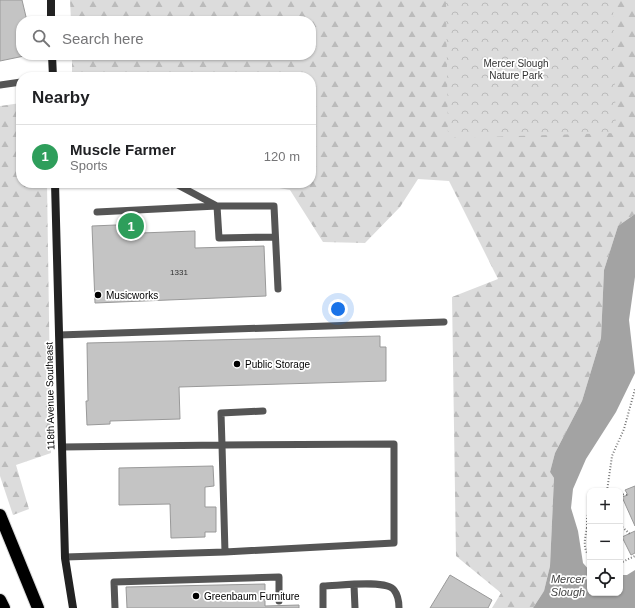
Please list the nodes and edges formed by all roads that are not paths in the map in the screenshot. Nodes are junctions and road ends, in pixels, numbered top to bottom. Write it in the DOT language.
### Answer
graph roads {
  1 [pos="51,0"];
  2 [pos="51,16"];
  3 [pos="52,60"];
  4 [pos="53,72"];
  5 [pos="16,83"];
  6 [pos="0,85"];
  7 [pos="55,188"];
  8 [pos="183,188"];
  9 [pos="217,206"];
  10 [pos="98,212"];
  11 [pos="275,237"];
  12 [pos="278,289"];
  13 [pos="444,322"];
  14 [pos="59,335"];
  15 [pos="263,411"];
  16 [pos="222,445"];
  17 [pos="62,447"];
  18 [pos="0,515"];
  19 [pos="225,552"];
  20 [pos="65,557"];
  21 [pos="354,585"];
  22 [pos="0,600"];
  23 [pos="279,602"];
  24 [pos="4,608"];
  25 [pos="38,608"];
  26 [pos="73,608"];
  27 [pos="115,608"];
  28 [pos="323,608"];
  29 [pos="355,608"];
  30 [pos="399,608"];
  1 -- 2 [label="street"];
  3 -- 4 [label="street"];
  5 -- 6 [label="lane"];
  7 -- 14 [label="street, 118th Avenue Southeast"];
  8 -- 9 [label="lane"];
  9 -- 10 [label="lane"];
  9 -- 11 [label="lane"];
  9 -- 11 [label="lane"];
  11 -- 12 [label="lane"];
  13 -- 14 [label="lane"];
  14 -- 17 [label="street, 118th Avenue Southeast"];
  15 -- 16 [label="lane"];
  16 -- 17 [label="lane"];
  16 -- 19 [label="lane"];
  16 -- 19 [label="lane"];
  17 -- 20 [label="street, 118th Avenue Southeast"];
  18 -- 25 [label="highway"];
  19 -- 20 [label="lane"];
  20 -- 26 [label="street, 118th Avenue Southeast"];
  21 -- 28 [label="lane"];
  21 -- 29 [label="lane"];
  21 -- 30 [label="lane"];
  22 -- 24 [label="highway"];
  23 -- 27 [label="lane"];
}
